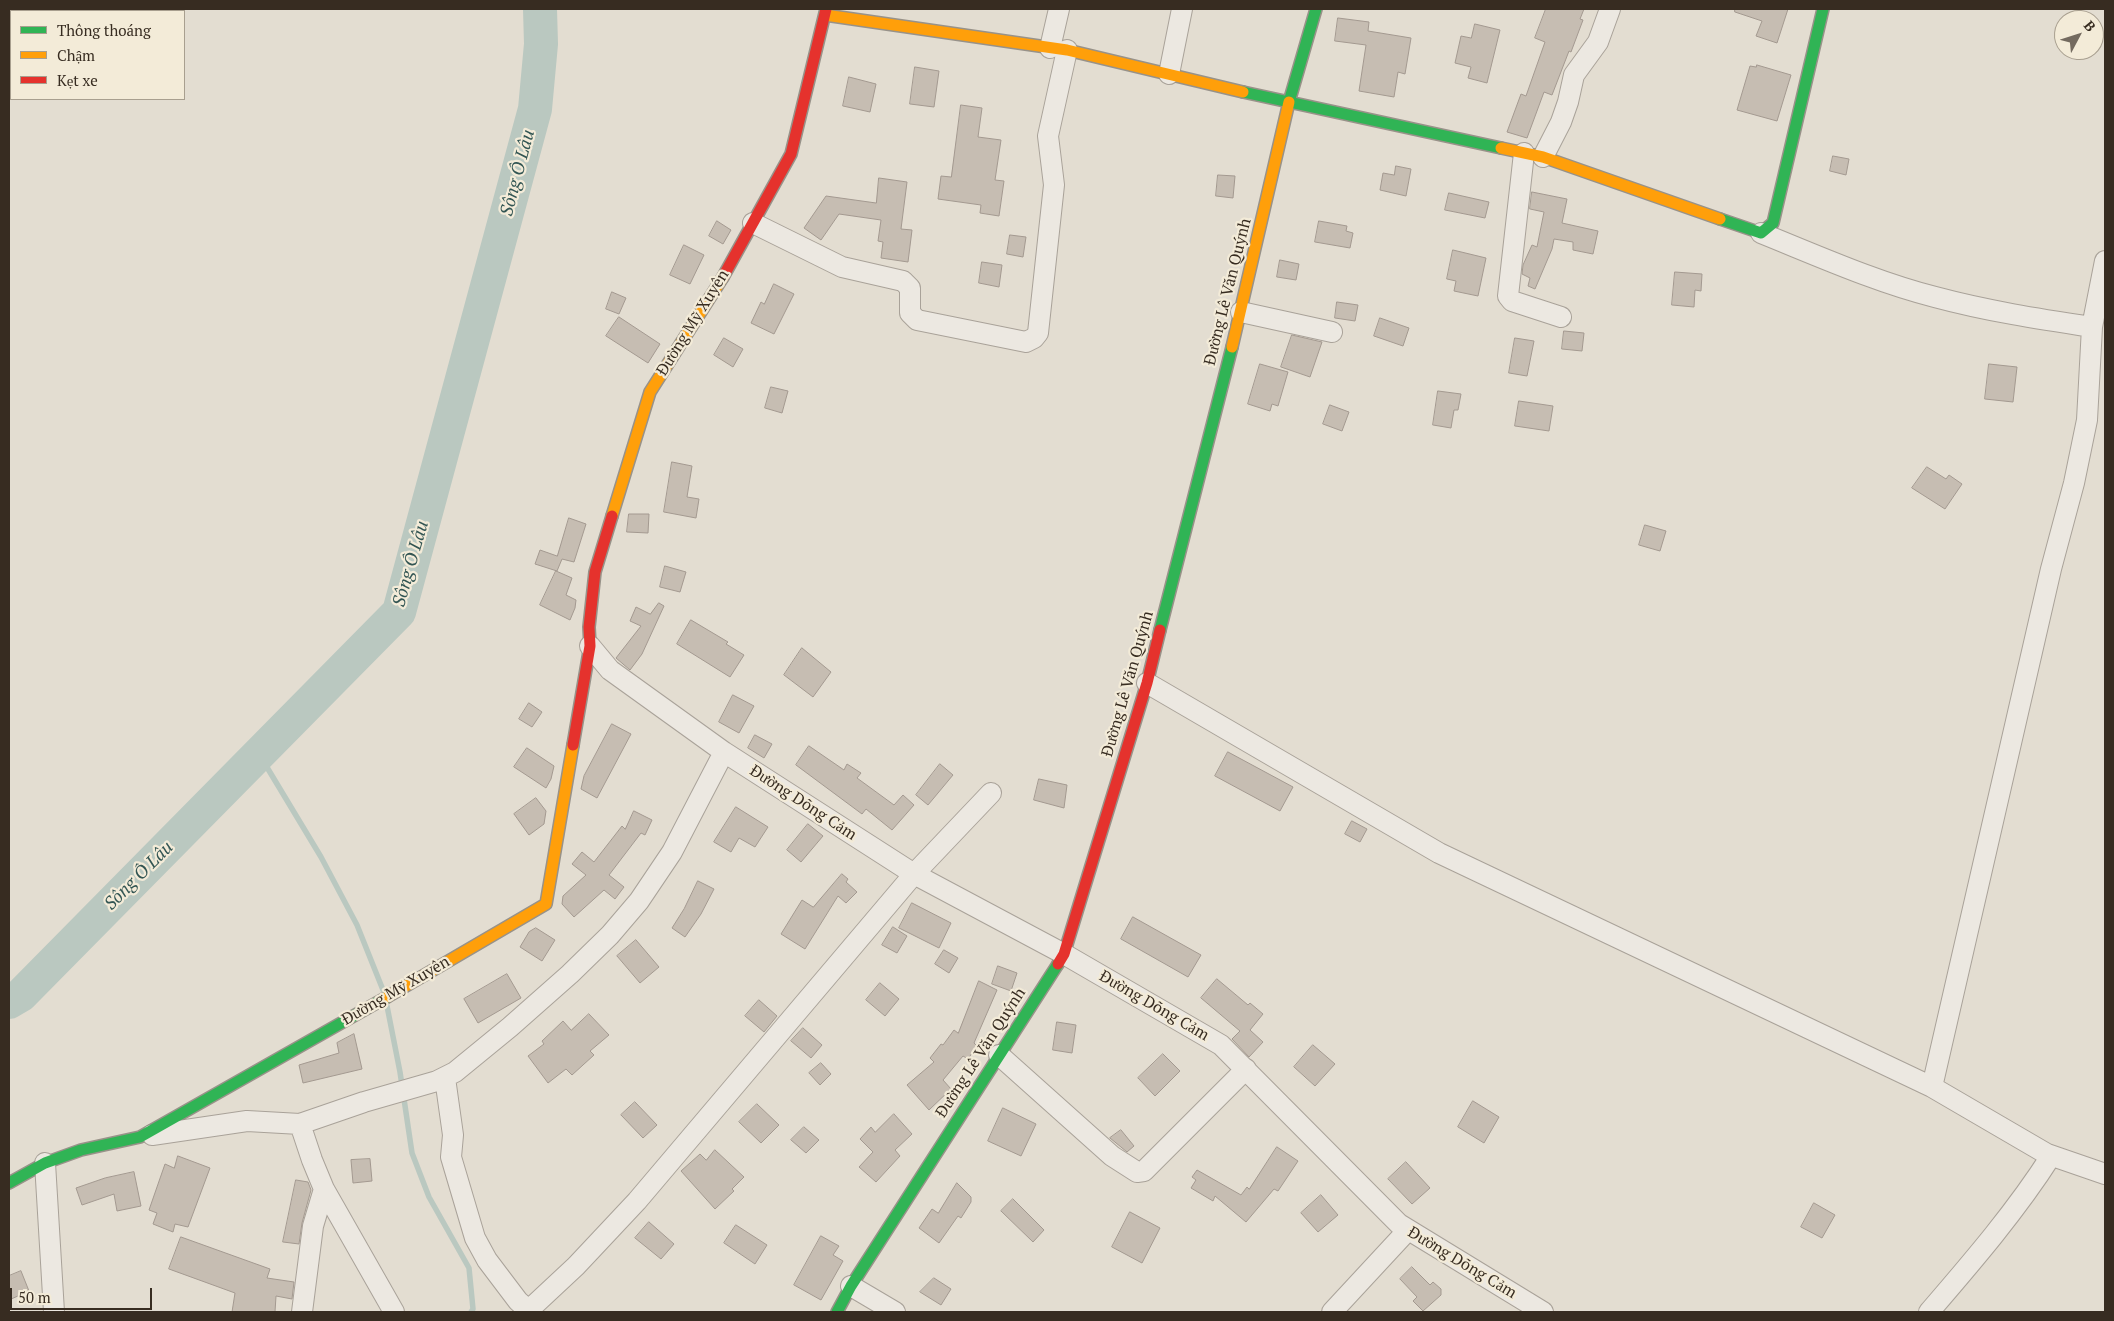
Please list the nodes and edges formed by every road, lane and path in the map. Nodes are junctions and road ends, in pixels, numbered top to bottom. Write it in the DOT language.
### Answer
graph roads {
  1 [pos="1059,9"];
  2 [pos="1182,9"];
  3 [pos="1316,9"];
  4 [pos="1610,9"];
  5 [pos="1823,9"];
  6 [pos="825,12"];
  7 [pos="1059,49"];
  8 [pos="1169,74"];
  9 [pos="1290,103"];
  10 [pos="1533,155"];
  11 [pos="753,223"];
  12 [pos="1761,233"];
  13 [pos="2105,261"];
  14 [pos="1241,312"];
  15 [pos="1561,317"];
  16 [pos="2092,327"];
  17 [pos="1332,332"];
  18 [pos="590,646"];
  19 [pos="1147,683"];
  20 [pos="724,752"];
  21 [pos="991,793"];
  22 [pos="914,874"];
  23 [pos="1064,954"];
  24 [pos="999,1055"];
  25 [pos="1246,1070"];
  26 [pos="441,1080"];
  27 [pos="1932,1087"];
  28 [pos="300,1124"];
  29 [pos="140,1137"];
  30 [pos="2052,1156"];
  31 [pos="45,1163"];
  32 [pos="2105,1174"];
  33 [pos="9,1183"];
  34 [pos="324,1190"];
  35 [pos="1408,1230"];
  36 [pos="851,1286"];
  37 [pos="54,1312"];
  38 [pos="302,1312"];
  39 [pos="394,1312"];
  40 [pos="837,1312"];
  41 [pos="895,1312"];
  42 [pos="1332,1312"];
  43 [pos="1543,1312"];
  44 [pos="1929,1312"];
  1 -- 7 [label="street"];
  2 -- 8 [label="street"];
  3 -- 9 [label="street, Đường Lê Văn Quýnh"];
  4 -- 10 [label="street"];
  5 -- 12 [label="street"];
  6 -- 7 [label="street"];
  6 -- 11 [label="street, Đường Mỹ Xuyên"];
  7 -- 8 [label="street"];
  7 -- 11 [label="street"];
  8 -- 9 [label="street"];
  9 -- 10 [label="street"];
  9 -- 14 [label="street, Đường Lê Văn Quýnh"];
  10 -- 12 [label="street"];
  10 -- 15 [label="street"];
  11 -- 18 [label="street, Đường Mỹ Xuyên"];
  12 -- 16 [label="street"];
  13 -- 16 [label="street"];
  14 -- 17 [label="street"];
  14 -- 19 [label="street, Đường Lê Văn Quýnh"];
  16 -- 27 [label="street"];
  18 -- 20 [label="street"];
  18 -- 29 [label="street, Đường Mỹ Xuyên"];
  19 -- 23 [label="street, Đường Lê Văn Quýnh"];
  19 -- 27 [label="street"];
  20 -- 22 [label="street, Đường Dõng Cảm"];
  20 -- 26 [label="street"];
  21 -- 22 [label="street"];
  22 -- 23 [label="street, Đường Dõng Cảm"];
  22 -- 26 [label="street"];
  23 -- 24 [label="street, Đường Lê Văn Quýnh"];
  23 -- 25 [label="street, Đường Dõng Cảm"];
  24 -- 25 [label="street"];
  24 -- 36 [label="street, Đường Lê Văn Quýnh"];
  25 -- 35 [label="street, Đường Dõng Cảm"];
  26 -- 28 [label="street"];
  27 -- 30 [label="street"];
  28 -- 29 [label="street"];
  28 -- 34 [label="street"];
  29 -- 31 [label="street, Đường Mỹ Xuyên"];
  30 -- 32 [label="street"];
  30 -- 44 [label="street"];
  31 -- 33 [label="street, Đường Mỹ Xuyên"];
  31 -- 37 [label="street"];
  34 -- 38 [label="street"];
  34 -- 39 [label="street"];
  35 -- 42 [label="street"];
  35 -- 43 [label="street, Đường Dõng Cảm"];
  36 -- 40 [label="street, Đường Lê Văn Quýnh"];
  36 -- 41 [label="street"];
}
